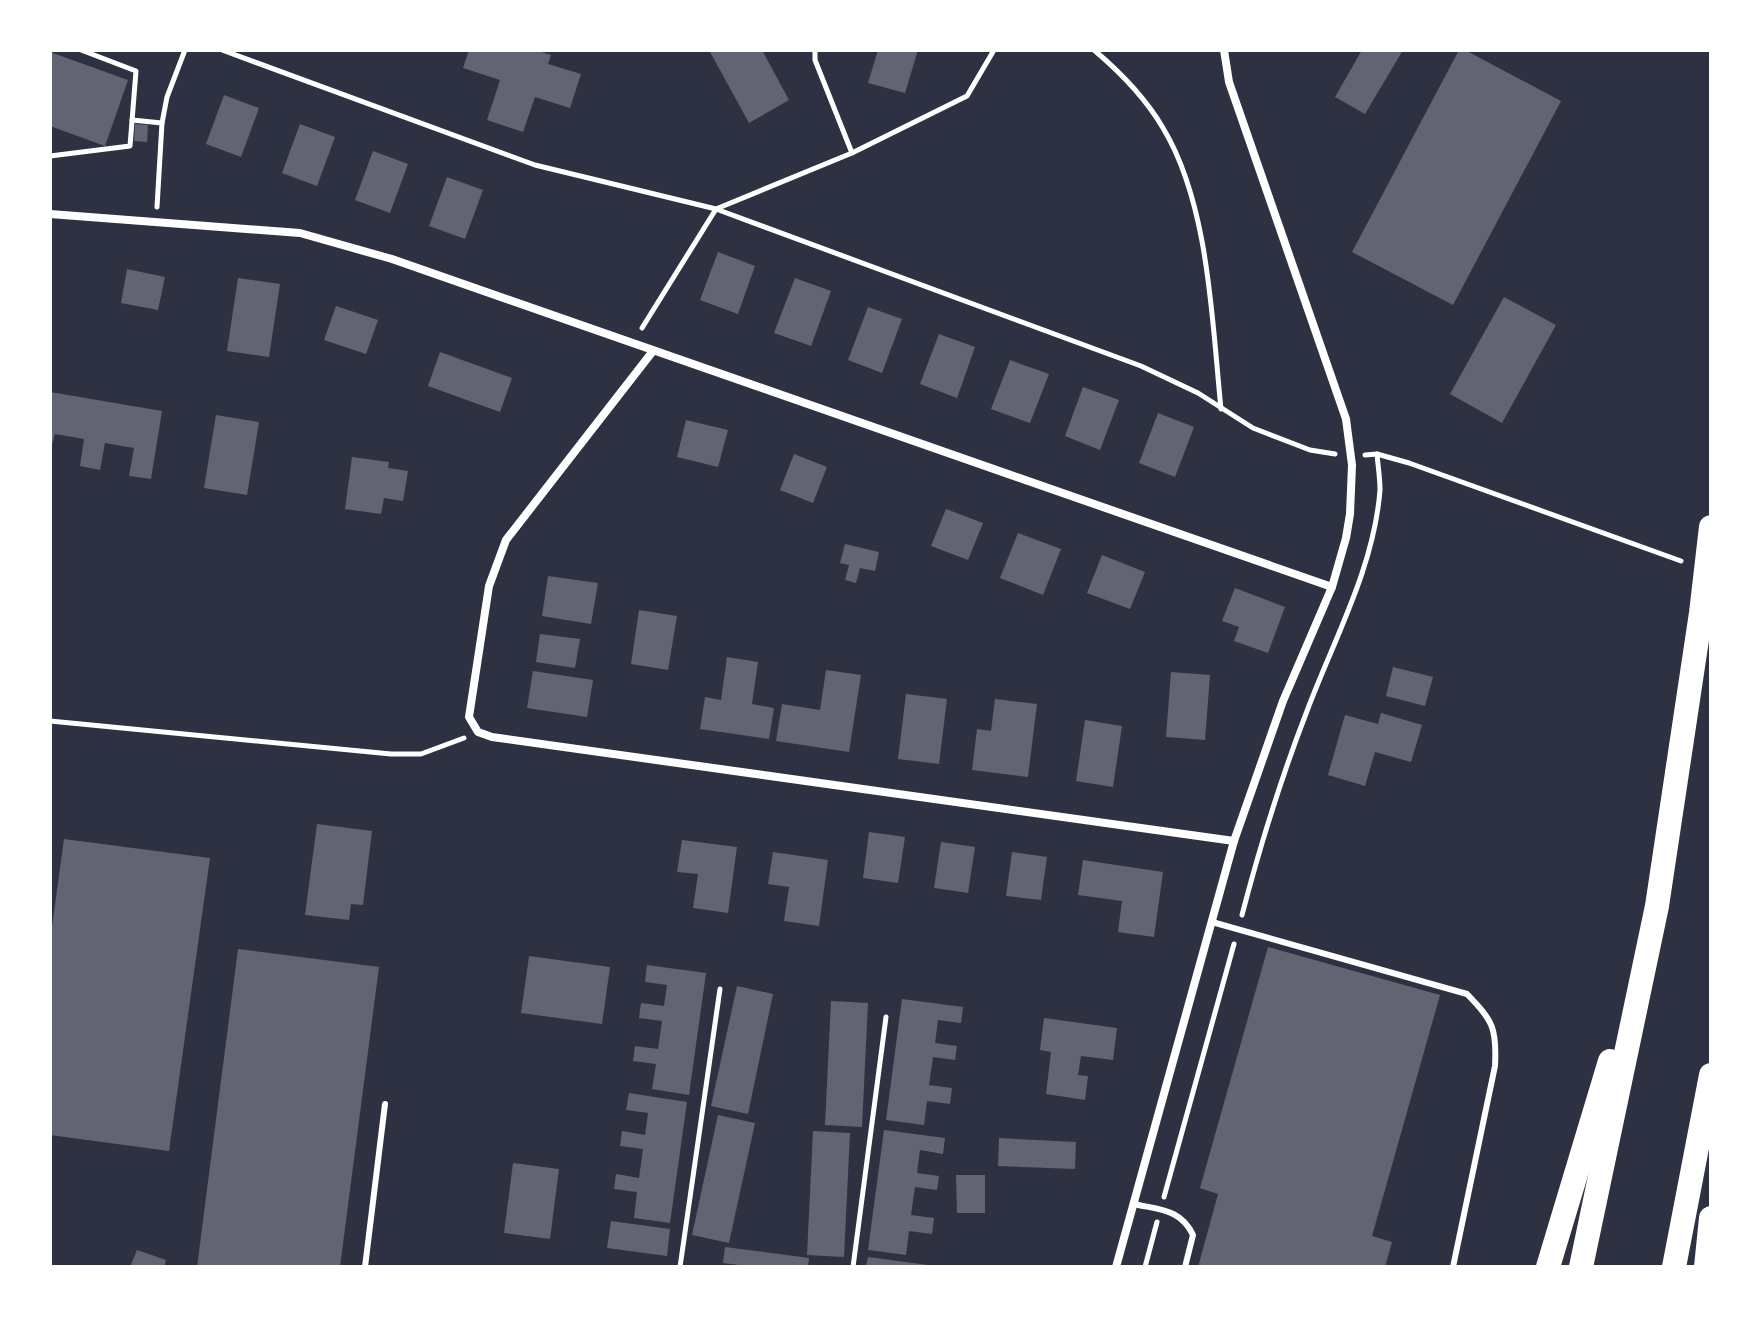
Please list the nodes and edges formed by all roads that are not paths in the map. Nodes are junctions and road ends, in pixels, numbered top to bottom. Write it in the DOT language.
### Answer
graph roads {
  1 [pos="1224,50"];
  2 [pos="50,214"];
  3 [pos="653,351"];
  4 [pos="1711,527"];
  5 [pos="1332,587"];
  6 [pos="1234,841"];
  7 [pos="1657,906"];
  8 [pos="1212,922"];
  9 [pos="1711,1075"];
  10 [pos="385,1104"];
  11 [pos="1134,1204"];
  12 [pos="1711,1218"];
  13 [pos="365,1267"];
  14 [pos="1116,1267"];
  15 [pos="1185,1267"];
  16 [pos="1453,1267"];
  17 [pos="1548,1267"];
  18 [pos="1581,1267"];
  19 [pos="1674,1267"];
  20 [pos="1706,1267"];
  1 -- 5 [label="street"];
  2 -- 3 [label="street"];
  3 -- 5 [label="street"];
  3 -- 6 [label="street"];
  4 -- 7 [label="highway"];
  5 -- 6 [label="street"];
  6 -- 8 [label="street"];
  7 -- 17 [label="highway"];
  7 -- 18 [label="highway"];
  8 -- 11 [label="street"];
  8 -- 16 [label="lane"];
  9 -- 19 [label="highway"];
  10 -- 13 [label="lane"];
  11 -- 14 [label="street"];
  11 -- 15 [label="lane"];
  12 -- 20 [label="highway"];
}
